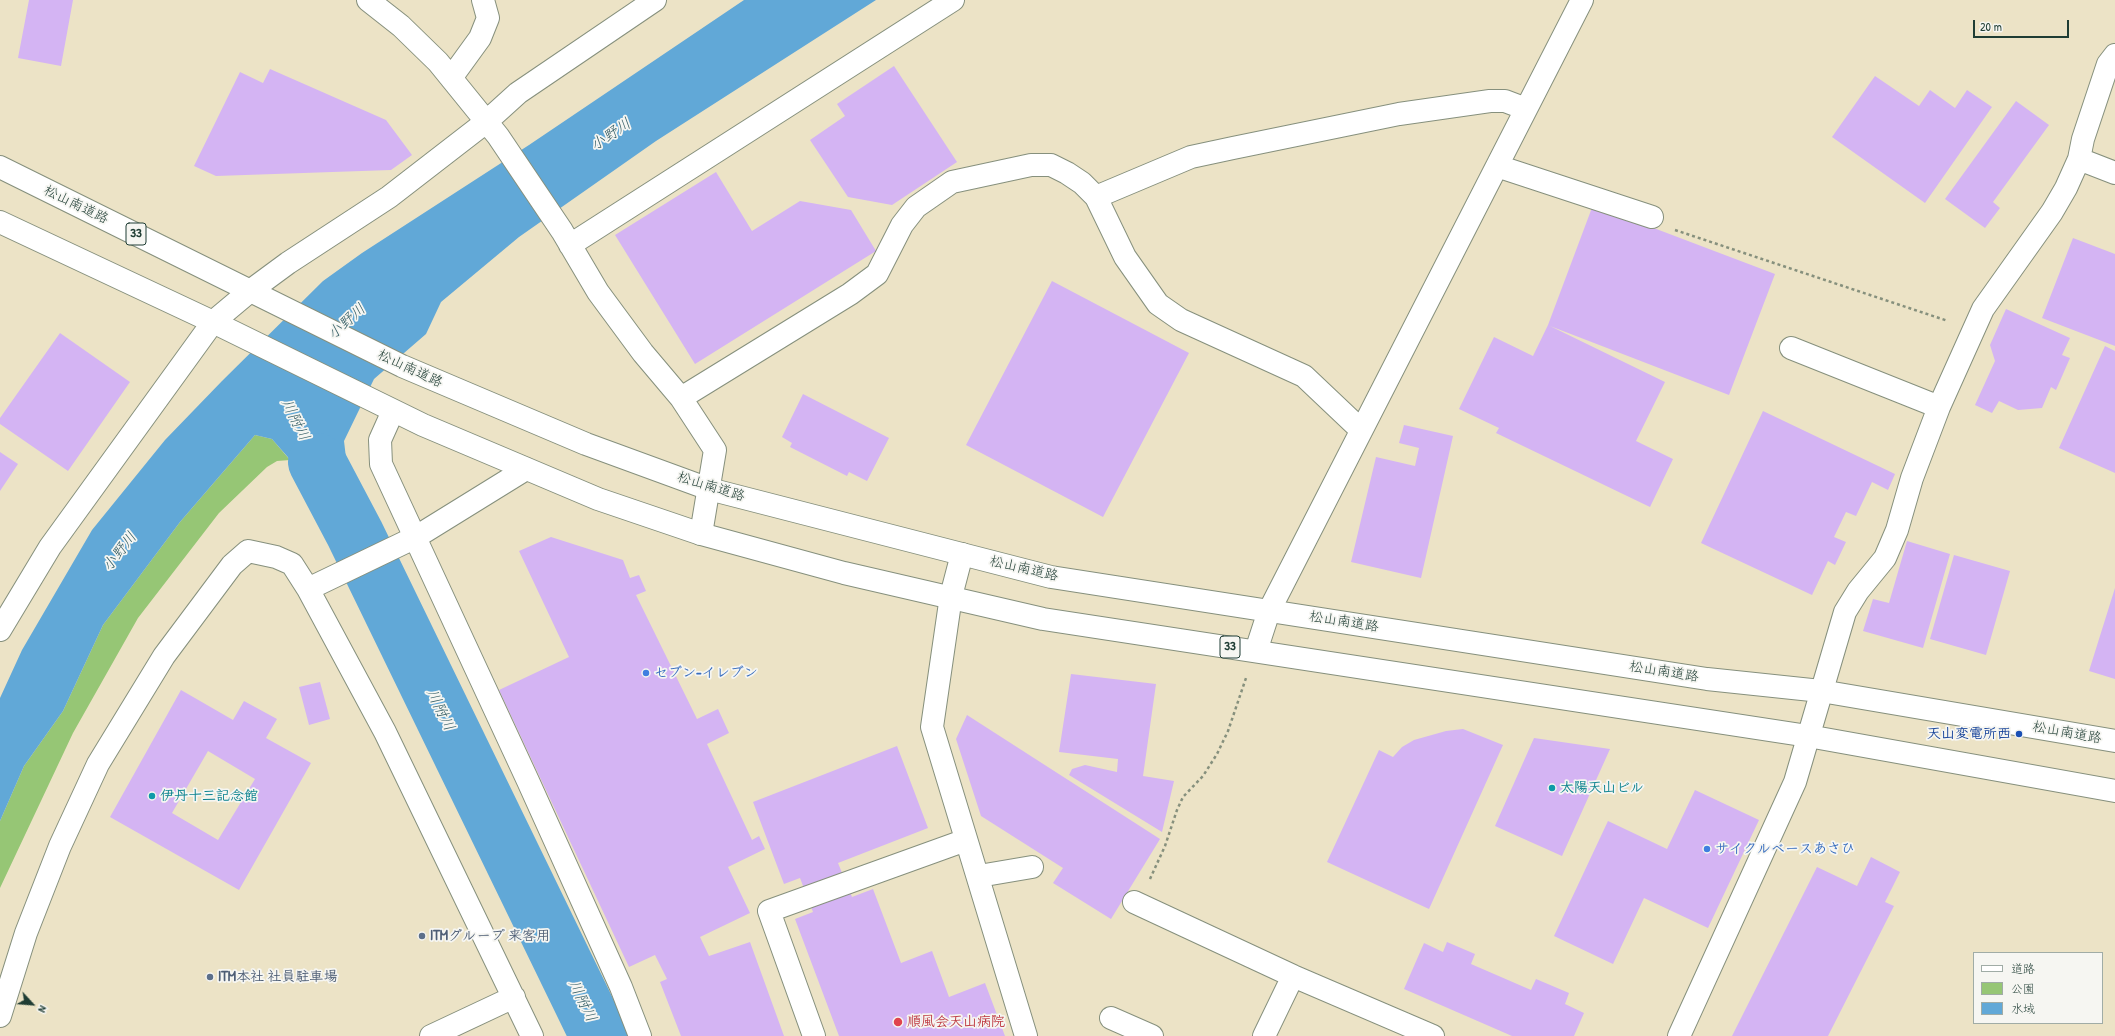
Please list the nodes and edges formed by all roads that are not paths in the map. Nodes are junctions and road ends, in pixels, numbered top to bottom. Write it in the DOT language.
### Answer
graph roads {
  1 [pos="368,0"];
  2 [pos="483,0"];
  3 [pos="655,0"];
  4 [pos="953,0"];
  5 [pos="1582,0"];
  6 [pos="2115,55"];
  7 [pos="451,78"];
  8 [pos="1526,109"];
  9 [pos="492,129"];
  10 [pos="2079,158"];
  11 [pos="1497,166"];
  12 [pos="0,167"];
  13 [pos="2115,173"];
  14 [pos="1096,197"];
  15 [pos="1652,217"];
  16 [pos="0,222"];
  17 [pos="566,238"];
  18 [pos="250,291"];
  19 [pos="214,322"];
  20 [pos="1791,348"];
  21 [pos="681,398"];
  22 [pos="1939,407"];
  23 [pos="393,411"];
  24 [pos="1361,430"];
  25 [pos="526,469"];
  26 [pos="709,489"];
  27 [pos="701,534"];
  28 [pos="413,538"];
  29 [pos="962,554"];
  30 [pos="308,589"];
  31 [pos="951,596"];
  32 [pos="1269,610"];
  33 [pos="0,630"];
  34 [pos="1256,651"];
  35 [pos="1821,691"];
  36 [pos="1808,736"];
  37 [pos="2115,741"];
  38 [pos="2115,790"];
  39 [pos="966,840"];
  40 [pos="1032,867"];
  41 [pos="979,876"];
  42 [pos="1134,902"];
  43 [pos="1293,976"];
  44 [pos="514,997"];
  45 [pos="0,1016"];
  46 [pos="1111,1018"];
  47 [pos="431,1036"];
  48 [pos="532,1036"];
  49 [pos="640,1036"];
  50 [pos="814,1036"];
  51 [pos="1026,1036"];
  52 [pos="1152,1036"];
  53 [pos="1264,1036"];
  54 [pos="1433,1036"];
  55 [pos="1679,1036"];
  1 -- 7 [label="main road"];
  2 -- 7 [label="main road"];
  3 -- 9 [label="main road"];
  4 -- 17 [label="main road"];
  5 -- 8 [label="main road"];
  6 -- 10 [label="main road"];
  7 -- 9 [label="main road"];
  8 -- 11 [label="main road"];
  8 -- 14 [label="main road"];
  9 -- 17 [label="main road"];
  9 -- 18 [label="main road"];
  10 -- 13 [label="main road"];
  10 -- 22 [label="main road"];
  11 -- 15 [label="main road"];
  11 -- 24 [label="main road"];
  12 -- 18 [label="main road, 松山南道路 / 33"];
  14 -- 21 [label="main road"];
  14 -- 24 [label="main road"];
  16 -- 19 [label="main road, 33"];
  17 -- 21 [label="main road"];
  18 -- 19 [label="main road"];
  18 -- 26 [label="main road, 松山南道路 / 33"];
  19 -- 23 [label="main road, 33"];
  19 -- 33 [label="main road"];
  20 -- 22 [label="main road"];
  21 -- 26 [label="main road"];
  22 -- 35 [label="main road"];
  23 -- 25 [label="main road, 33"];
  23 -- 28 [label="main road"];
  24 -- 32 [label="main road"];
  25 -- 27 [label="main road, 33"];
  25 -- 28 [label="main road"];
  26 -- 27 [label="main road"];
  26 -- 29 [label="main road, 松山南道路 / 33"];
  27 -- 31 [label="main road, 33"];
  28 -- 30 [label="main road"];
  28 -- 49 [label="main road"];
  29 -- 31 [label="main road"];
  29 -- 32 [label="main road, 松山南道路 / 33"];
  30 -- 44 [label="main road"];
  30 -- 45 [label="main road"];
  31 -- 34 [label="main road, 33"];
  31 -- 39 [label="main road"];
  32 -- 34 [label="main road"];
  32 -- 35 [label="main road, 松山南道路 / 33"];
  34 -- 36 [label="main road, 33"];
  35 -- 36 [label="main road"];
  35 -- 37 [label="main road, 松山南道路 / 33"];
  36 -- 38 [label="main road, 33"];
  36 -- 55 [label="main road"];
  39 -- 41 [label="main road"];
  39 -- 50 [label="main road"];
  40 -- 41 [label="main road"];
  41 -- 51 [label="main road"];
  42 -- 43 [label="main road"];
  43 -- 53 [label="main road"];
  43 -- 54 [label="main road"];
  44 -- 47 [label="main road"];
  44 -- 48 [label="main road"];
  46 -- 52 [label="main road"];
}
